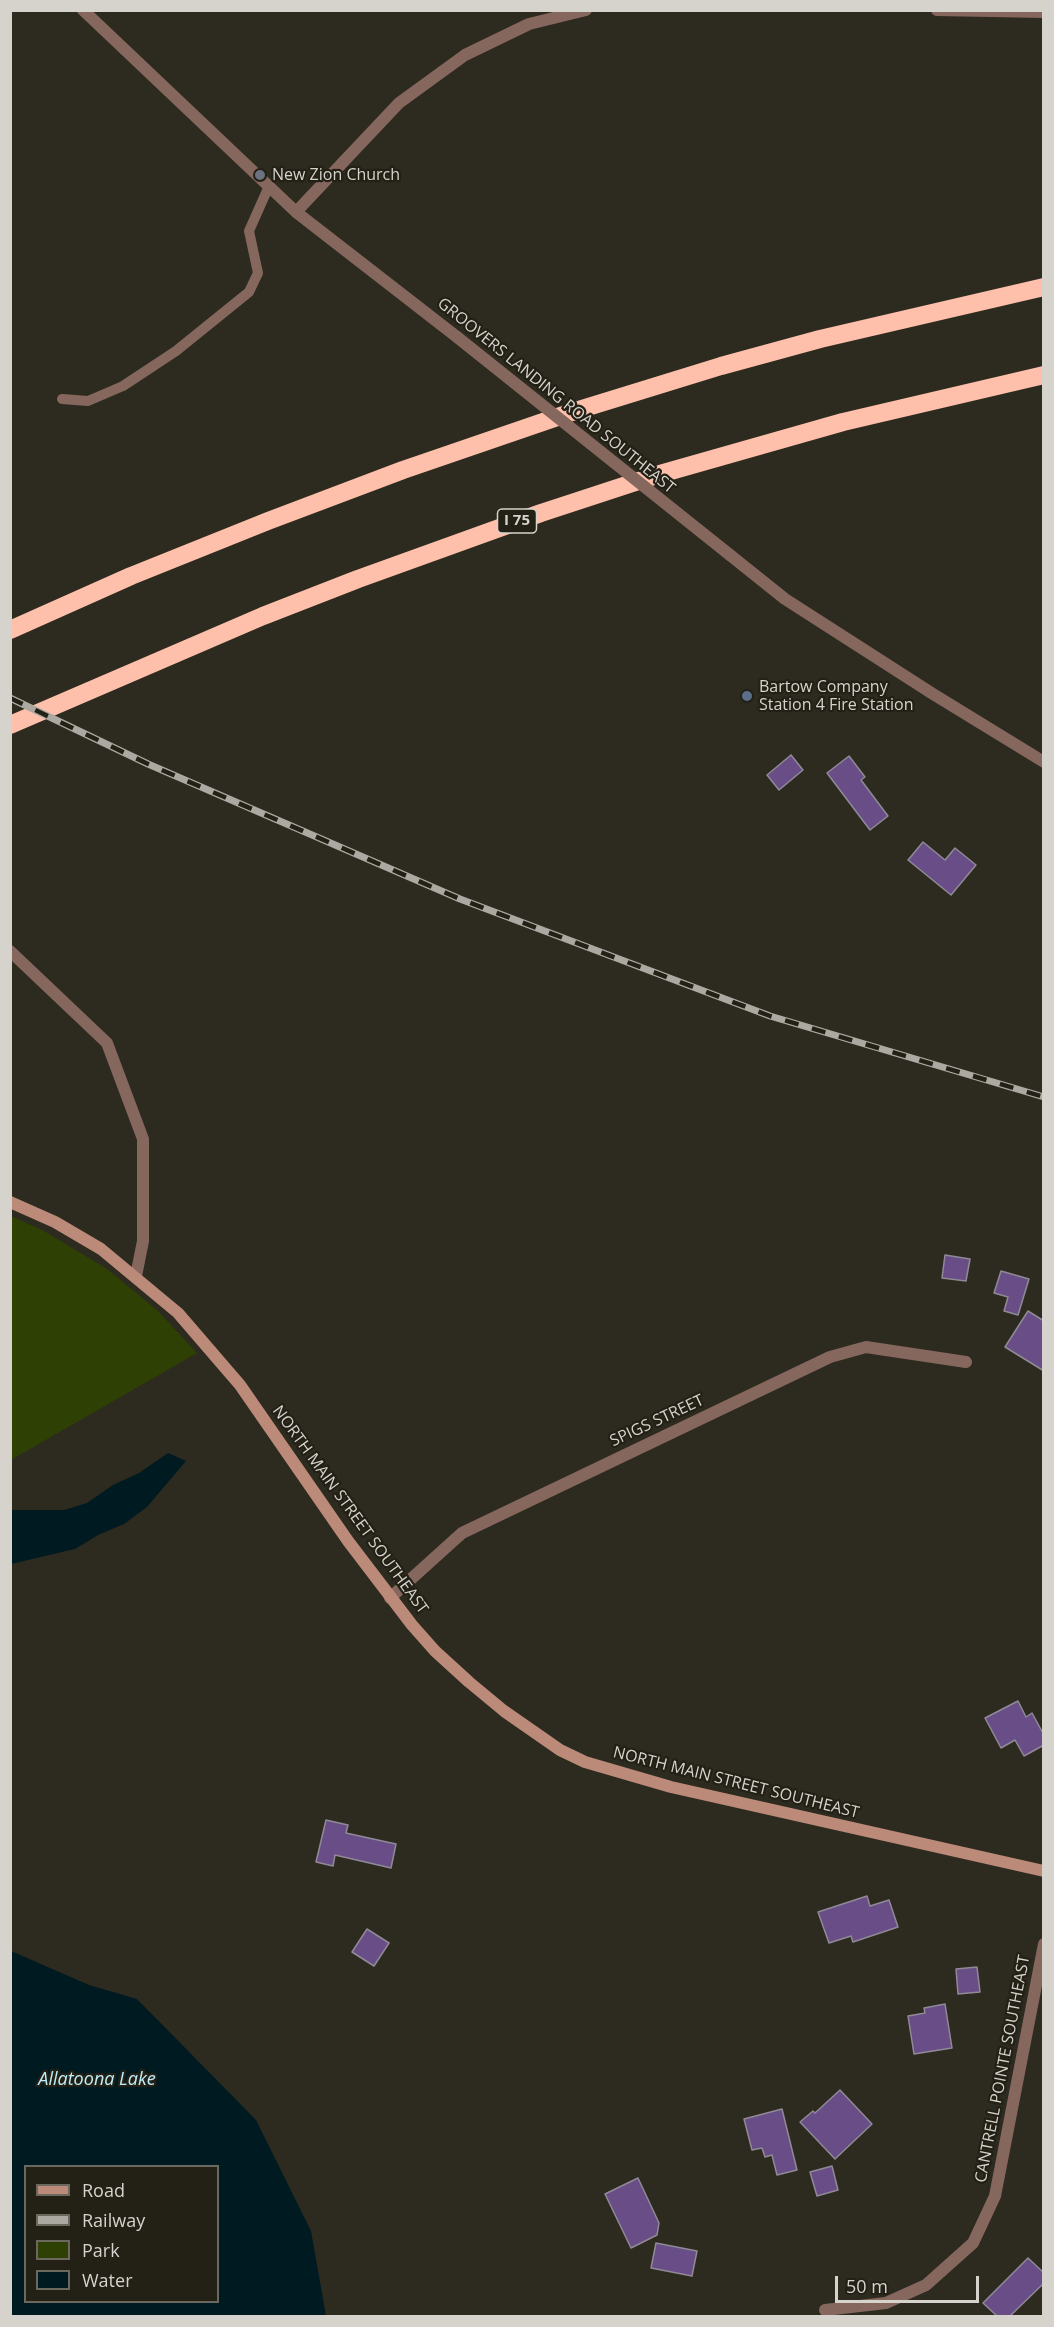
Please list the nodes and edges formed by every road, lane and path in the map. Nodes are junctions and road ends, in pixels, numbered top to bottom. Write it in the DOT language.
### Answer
graph roads {
  1 [pos="83,10"];
  2 [pos="586,10"];
  3 [pos="937,10"];
  4 [pos="1044,12"];
  5 [pos="269,186"];
  6 [pos="296,212"];
  7 [pos="1044,287"];
  8 [pos="1044,375"];
  9 [pos="62,399"];
  10 [pos="10,630"];
  11 [pos="10,725"];
  12 [pos="1044,762"];
  13 [pos="10,951"];
  14 [pos="10,1202"];
  15 [pos="136,1276"];
  16 [pos="966,1362"];
  17 [pos="390,1598"];
  18 [pos="1044,1871"];
  19 [pos="1044,1944"];
  20 [pos="825,2310"];
  1 -- 5 [label="street, GROOVERS LANDING ROAD SOUTHEAST"];
  2 -- 6 [label="street"];
  3 -- 4 [label="street"];
  5 -- 6 [label="street, GROOVERS LANDING ROAD SOUTHEAST"];
  5 -- 9 [label="lane"];
  6 -- 12 [label="street, GROOVERS LANDING ROAD SOUTHEAST, bridge"];
  7 -- 10 [label="highway"];
  8 -- 11 [label="highway, I 75"];
  13 -- 15 [label="street"];
  14 -- 15 [label="street, NORTH MAIN STREET SOUTHEAST"];
  15 -- 17 [label="street, NORTH MAIN STREET SOUTHEAST"];
  16 -- 17 [label="street, SPIGS STREET"];
  17 -- 18 [label="street, NORTH MAIN STREET SOUTHEAST"];
  19 -- 20 [label="street, CANTRELL POINTE SOUTHEAST"];
}
